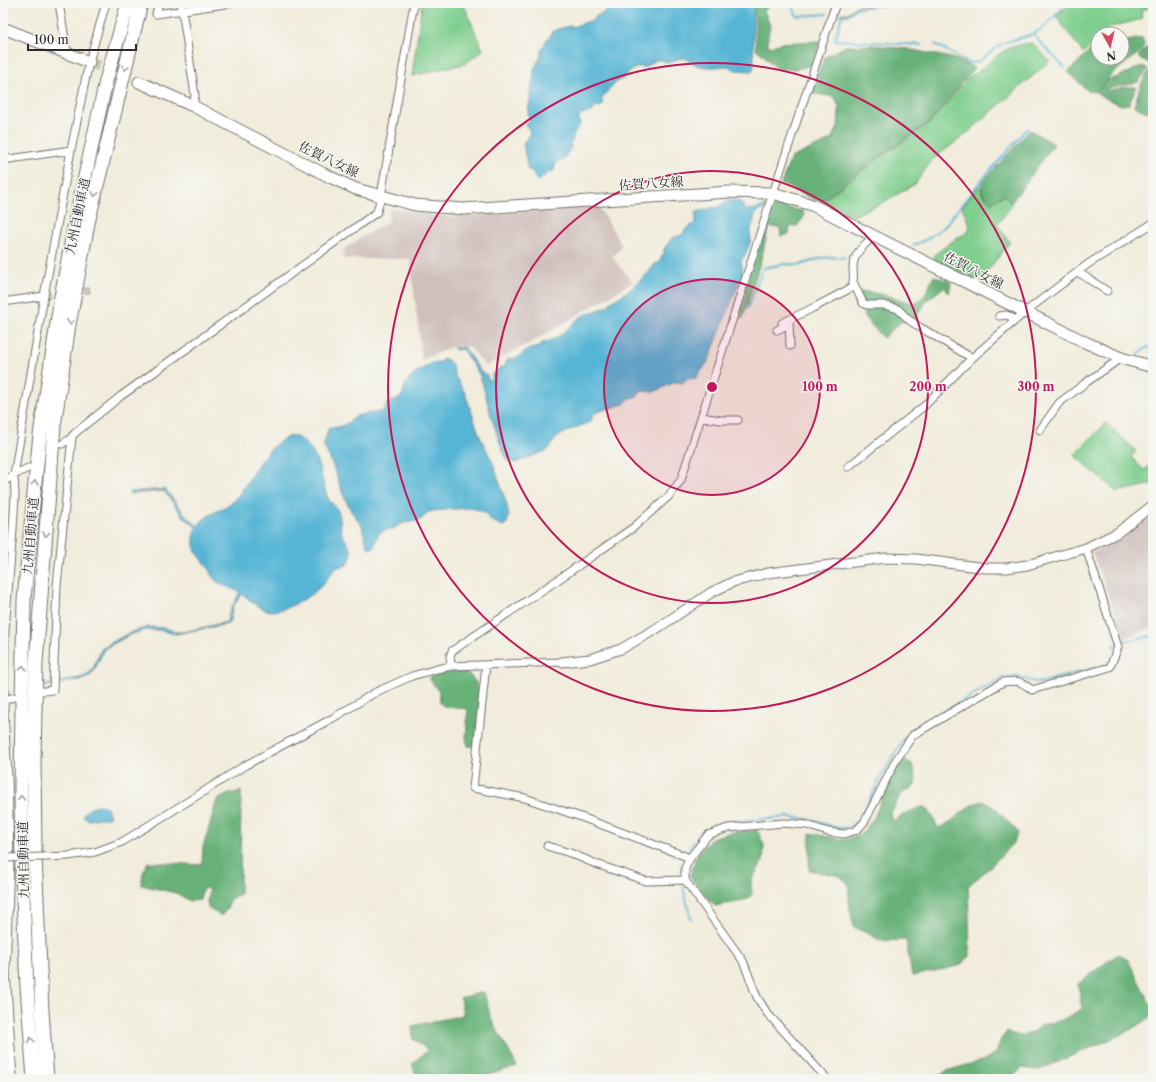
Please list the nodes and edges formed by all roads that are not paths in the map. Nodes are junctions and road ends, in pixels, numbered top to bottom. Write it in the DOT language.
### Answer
graph roads {
  1 [pos="59,3"];
  2 [pos="106,3"];
  3 [pos="128,3"];
  4 [pos="141,3"];
  5 [pos="159,3"];
  6 [pos="181,3"];
  7 [pos="232,3"];
  8 [pos="414,3"];
  9 [pos="836,3"];
  10 [pos="183,11"];
  11 [pos="3,28"];
  12 [pos="67,52"];
  13 [pos="89,62"];
  14 [pos="139,82"];
  15 [pos="193,106"];
  16 [pos="71,150"];
  17 [pos="3,160"];
  18 [pos="773,194"];
  19 [pos="381,196"];
  20 [pos="1153,223"];
  21 [pos="870,240"];
  22 [pos="1078,272"];
  23 [pos="854,284"];
  24 [pos="1107,292"];
  25 [pos="44,296"];
  26 [pos="3,302"];
  27 [pos="1025,312"];
  28 [pos="998,316"];
  29 [pos="1016,320"];
  30 [pos="787,322"];
  31 [pos="777,330"];
  32 [pos="790,346"];
  33 [pos="972,358"];
  34 [pos="1121,358"];
  35 [pos="1153,367"];
  36 [pos="701,417"];
  37 [pos="738,420"];
  38 [pos="1040,430"];
  39 [pos="72,436"];
  40 [pos="62,444"];
  41 [pos="848,467"];
  42 [pos="28,468"];
  43 [pos="14,475"];
  44 [pos="3,482"];
  45 [pos="1153,505"];
  46 [pos="1086,548"];
  47 [pos="562,662"];
  48 [pos="486,665"];
  49 [pos="451,666"];
  50 [pos="44,691"];
  51 [pos="14,697"];
  52 [pos="5,700"];
  53 [pos="6,842"];
  54 [pos="547,846"];
  55 [pos="4,858"];
  56 [pos="690,858"];
  57 [pos="685,880"];
  58 [pos="13,1079"];
  59 [pos="34,1079"];
  60 [pos="48,1079"];
  61 [pos="827,1079"];
  1 -- 12 [label="street"];
  2 -- 13 [label="street"];
  59 -- 3 [label="highway, 九州自動車道, one-way"];
  4 -- 60 [label="highway, 九州自動車道, one-way"];
  5 -- 10 [label="street"];
  6 -- 10 [label="street"];
  7 -- 10 [label="street"];
  8 -- 19 [label="street"];
  9 -- 18 [label="street"];
  10 -- 15 [label="street"];
  11 -- 12 [label="main road"];
  12 -- 13 [label="main road"];
  13 -- 16 [label="street"];
  14 -- 15 [label="main road, 佐賀八女線"];
  15 -- 19 [label="main road, 佐賀八女線"];
  16 -- 17 [label="street"];
  16 -- 25 [label="street"];
  18 -- 19 [label="main road, 佐賀八女線"];
  18 -- 27 [label="main road, 佐賀八女線"];
  18 -- 36 [label="street"];
  19 -- 39 [label="street"];
  20 -- 22 [label="street"];
  21 -- 23 [label="street"];
  22 -- 24 [label="street"];
  22 -- 27 [label="street"];
  23 -- 30 [label="street"];
  23 -- 33 [label="street"];
  25 -- 26 [label="street"];
  25 -- 43 [label="street"];
  27 -- 29 [label="street"];
  27 -- 34 [label="main road, 佐賀八女線"];
  28 -- 29 [label="street"];
  29 -- 33 [label="street"];
  30 -- 31 [label="street"];
  30 -- 32 [label="street"];
  33 -- 41 [label="street"];
  34 -- 35 [label="main road, 佐賀八女線"];
  34 -- 38 [label="street"];
  36 -- 37 [label="street"];
  36 -- 49 [label="street"];
  39 -- 40 [label="street"];
  39 -- 50 [label="street"];
  42 -- 43 [label="street"];
  43 -- 44 [label="street"];
  43 -- 52 [label="street"];
  45 -- 46 [label="street"];
  46 -- 47 [label="street"];
  46 -- 56 [label="street"];
  47 -- 48 [label="street"];
  48 -- 49 [label="street"];
  48 -- 56 [label="street"];
  49 -- 55 [label="street, bridge"];
  51 -- 52 [label="street"];
  52 -- 53 [label="street"];
  53 -- 58 [label="street"];
  54 -- 57 [label="street"];
  56 -- 57 [label="street"];
  57 -- 61 [label="street"];
}
